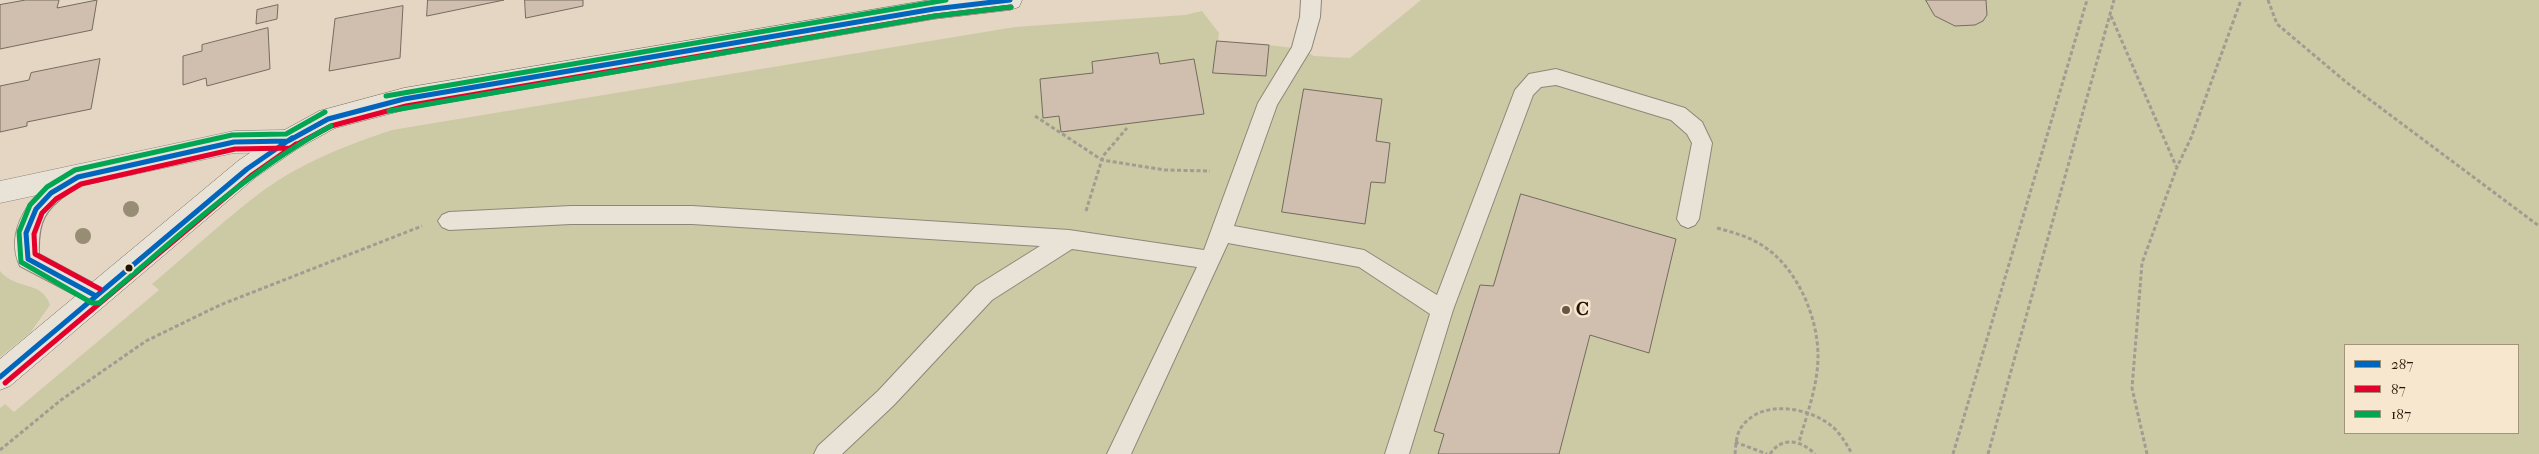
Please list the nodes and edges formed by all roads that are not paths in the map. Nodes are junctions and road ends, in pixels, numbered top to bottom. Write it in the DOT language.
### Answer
graph roads {
  1 [pos="1010,0"];
  2 [pos="1311,0"];
  3 [pos="934,5"];
  4 [pos="288,141"];
  5 [pos="78,177"];
  6 [pos="0,192"];
  7 [pos="1688,219"];
  8 [pos="449,221"];
  9 [pos="1221,233"];
  10 [pos="1073,240"];
  11 [pos="1211,260"];
  12 [pos="96,296"];
  13 [pos="1442,310"];
  14 [pos="0,376"];
  15 [pos="826,454"];
  16 [pos="1119,454"];
  17 [pos="1397,454"];
  1 -- 3 [label="street"];
  2 -- 9 [label="lane"];
  3 -- 4 [label="street"];
  4 -- 5 [label="street"];
  4 -- 12 [label="street"];
  5 -- 6 [label="street"];
  5 -- 12 [label="lane"];
  7 -- 13 [label="lane"];
  8 -- 10 [label="lane"];
  9 -- 11 [label="lane"];
  9 -- 13 [label="lane"];
  10 -- 11 [label="lane"];
  10 -- 15 [label="lane"];
  11 -- 16 [label="lane"];
  12 -- 14 [label="street"];
  13 -- 17 [label="lane"];
}
